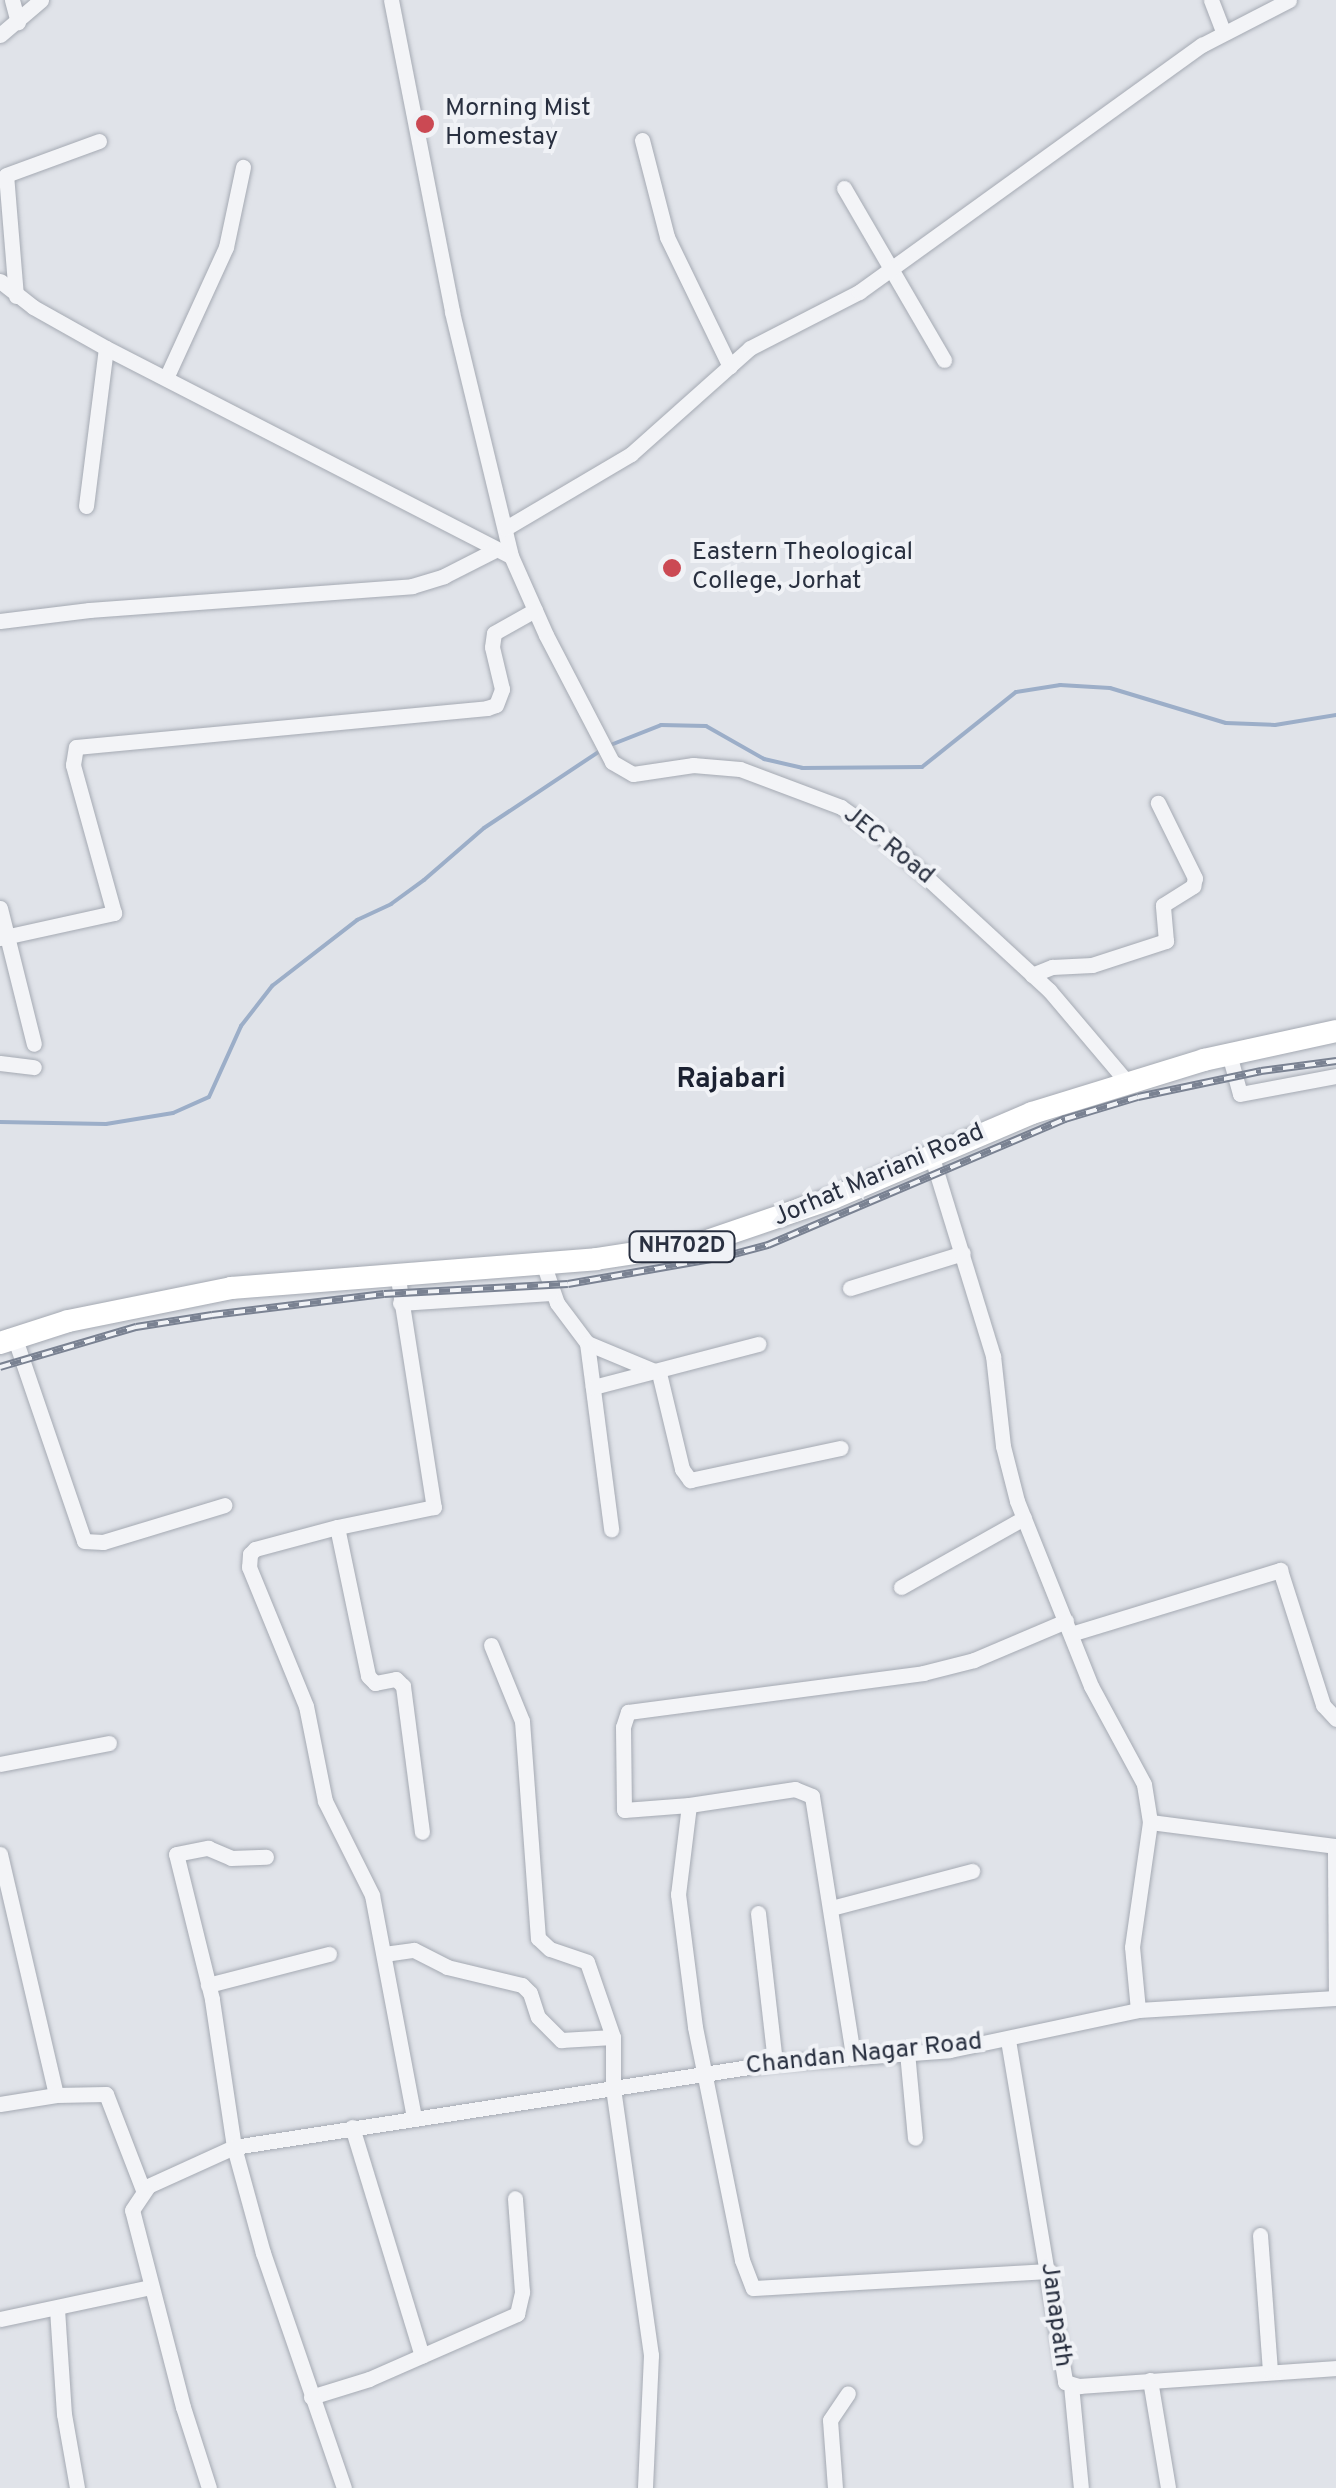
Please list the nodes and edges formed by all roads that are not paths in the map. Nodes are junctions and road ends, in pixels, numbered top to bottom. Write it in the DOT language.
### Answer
graph roads {
  1 [pos="12,0"];
  2 [pos="41,0"];
  3 [pos="391,0"];
  4 [pos="1212,0"];
  5 [pos="1289,0"];
  6 [pos="18,22"];
  7 [pos="1224,32"];
  8 [pos="0,35"];
  9 [pos="642,140"];
  10 [pos="99,141"];
  11 [pos="243,168"];
  12 [pos="844,188"];
  13 [pos="891,270"];
  14 [pos="0,281"];
  15 [pos="16,296"];
  16 [pos="106,348"];
  17 [pos="944,360"];
  18 [pos="730,368"];
  19 [pos="167,376"];
  20 [pos="86,506"];
  21 [pos="506,528"];
  22 [pos="495,550"];
  23 [pos="512,556"];
  24 [pos="535,610"];
  25 [pos="0,621"];
  26 [pos="1158,803"];
  27 [pos="0,908"];
  28 [pos="4,936"];
  29 [pos="1032,974"];
  30 [pos="1336,1032"];
  31 [pos="34,1044"];
  32 [pos="1229,1054"];
  33 [pos="0,1063"];
  34 [pos="34,1068"];
  35 [pos="1336,1076"];
  36 [pos="1127,1082"];
  37 [pos="931,1154"];
  38 [pos="963,1253"];
  39 [pos="542,1264"];
  40 [pos="397,1272"];
  41 [pos="850,1288"];
  42 [pos="551,1293"];
  43 [pos="400,1303"];
  44 [pos="8,1341"];
  45 [pos="587,1343"];
  46 [pos="758,1344"];
  47 [pos="658,1373"];
  48 [pos="593,1387"];
  49 [pos="841,1448"];
  50 [pos="225,1505"];
  51 [pos="1024,1518"];
  52 [pos="337,1527"];
  53 [pos="612,1529"];
  54 [pos="901,1587"];
  55 [pos="1069,1627"];
  56 [pos="491,1645"];
  57 [pos="1336,1719"];
  58 [pos="109,1743"];
  59 [pos="0,1764"];
  60 [pos="689,1806"];
  61 [pos="1150,1822"];
  62 [pos="422,1832"];
  63 [pos="1336,1846"];
  64 [pos="0,1854"];
  65 [pos="266,1857"];
  66 [pos="972,1871"];
  67 [pos="831,1908"];
  68 [pos="758,1913"];
  69 [pos="329,1954"];
  70 [pos="384,1954"];
  71 [pos="208,1984"];
  72 [pos="1138,2010"];
  73 [pos="613,2037"];
  74 [pos="1008,2040"];
  75 [pos="907,2052"];
  76 [pos="853,2055"];
  77 [pos="775,2063"];
  78 [pos="704,2073"];
  79 [pos="613,2088"];
  80 [pos="56,2095"];
  81 [pos="0,2104"];
  82 [pos="414,2118"];
  83 [pos="352,2127"];
  84 [pos="915,2138"];
  85 [pos="234,2147"];
  86 [pos="142,2190"];
  87 [pos="515,2198"];
  88 [pos="1260,2234"];
  89 [pos="1050,2271"];
  90 [pos="150,2286"];
  91 [pos="57,2309"];
  92 [pos="0,2319"];
  93 [pos="422,2356"];
  94 [pos="1336,2368"];
  95 [pos="1270,2371"];
  96 [pos="1150,2380"];
  97 [pos="1071,2386"];
  98 [pos="848,2394"];
  99 [pos="311,2397"];
  100 [pos="77,2488"];
  101 [pos="209,2488"];
  102 [pos="344,2488"];
  103 [pos="645,2488"];
  104 [pos="835,2488"];
  105 [pos="1082,2488"];
  106 [pos="1168,2488"];
  1 -- 6 [label="street"];
  2 -- 6 [label="street"];
  3 -- 21 [label="street, JEC Road"];
  4 -- 7 [label="street"];
  5 -- 7 [label="street"];
  6 -- 8 [label="street"];
  7 -- 13 [label="street"];
  9 -- 18 [label="street"];
  10 -- 15 [label="street"];
  11 -- 19 [label="street"];
  12 -- 13 [label="street"];
  13 -- 17 [label="street"];
  13 -- 18 [label="street"];
  14 -- 15 [label="street"];
  15 -- 16 [label="street"];
  16 -- 19 [label="street"];
  16 -- 20 [label="street"];
  18 -- 21 [label="street"];
  19 -- 22 [label="street"];
  21 -- 23 [label="street, JEC Road"];
  22 -- 23 [label="street"];
  22 -- 25 [label="street"];
  23 -- 24 [label="street, JEC Road"];
  24 -- 28 [label="street"];
  24 -- 29 [label="street, JEC Road"];
  26 -- 29 [label="street"];
  27 -- 28 [label="street"];
  28 -- 31 [label="street"];
  29 -- 36 [label="street, JEC Road"];
  30 -- 32 [label="highway, Jorhat Mariani Road / NH702D"];
  32 -- 35 [label="street"];
  32 -- 36 [label="highway, Jorhat Mariani Road / NH702D"];
  33 -- 34 [label="street"];
  36 -- 37 [label="highway, Jorhat Mariani Road / NH702D"];
  37 -- 38 [label="street"];
  37 -- 39 [label="highway, Jorhat Mariani Road / NH702D"];
  38 -- 41 [label="street"];
  38 -- 51 [label="street"];
  39 -- 40 [label="highway, Jorhat Mariani Road / NH702D"];
  39 -- 42 [label="street"];
  40 -- 43 [label="street"];
  40 -- 44 [label="highway, Jorhat Mariani Road / NH702D"];
  42 -- 43 [label="street"];
  42 -- 45 [label="street"];
  43 -- 52 [label="street"];
  44 -- 50 [label="street"];
  45 -- 47 [label="street"];
  45 -- 48 [label="street"];
  46 -- 47 [label="street"];
  47 -- 48 [label="street"];
  47 -- 49 [label="street"];
  48 -- 53 [label="street"];
  51 -- 54 [label="street"];
  51 -- 55 [label="street"];
  52 -- 62 [label="street"];
  52 -- 70 [label="street"];
  55 -- 57 [label="street"];
  55 -- 60 [label="street"];
  55 -- 61 [label="street"];
  56 -- 73 [label="street"];
  58 -- 59 [label="street"];
  60 -- 67 [label="street"];
  60 -- 78 [label="street"];
  61 -- 63 [label="street"];
  61 -- 72 [label="street"];
  63 -- 72 [label="street, Chandan Nagar Road"];
  64 -- 80 [label="street"];
  65 -- 71 [label="street"];
  66 -- 67 [label="street"];
  67 -- 76 [label="street"];
  68 -- 77 [label="street"];
  69 -- 71 [label="street"];
  70 -- 73 [label="street"];
  70 -- 82 [label="street"];
  71 -- 85 [label="street"];
  72 -- 74 [label="street, Chandan Nagar Road"];
  73 -- 79 [label="street"];
  74 -- 75 [label="street, Chandan Nagar Road"];
  74 -- 89 [label="street, Janapath"];
  75 -- 76 [label="street, Chandan Nagar Road"];
  75 -- 84 [label="street"];
  76 -- 77 [label="street, Chandan Nagar Road"];
  77 -- 78 [label="street, Chandan Nagar Road"];
  78 -- 79 [label="street, Chandan Nagar Road"];
  78 -- 89 [label="street"];
  79 -- 82 [label="street, Chandan Nagar Road"];
  79 -- 103 [label="street"];
  80 -- 81 [label="street"];
  80 -- 86 [label="street"];
  82 -- 83 [label="street, Chandan Nagar Road"];
  83 -- 85 [label="street, Chandan Nagar Road"];
  83 -- 93 [label="street"];
  85 -- 86 [label="street, Chandan Nagar Road"];
  85 -- 99 [label="street"];
  86 -- 90 [label="street"];
  87 -- 93 [label="street"];
  88 -- 95 [label="street"];
  89 -- 97 [label="street, Janapath"];
  90 -- 91 [label="street"];
  90 -- 101 [label="street"];
  91 -- 92 [label="street"];
  91 -- 100 [label="street"];
  93 -- 99 [label="street"];
  94 -- 95 [label="street, Janapath"];
  95 -- 96 [label="street, Janapath"];
  96 -- 97 [label="street, Janapath"];
  96 -- 106 [label="street"];
  97 -- 105 [label="street"];
  98 -- 104 [label="street"];
  99 -- 102 [label="street"];
}
